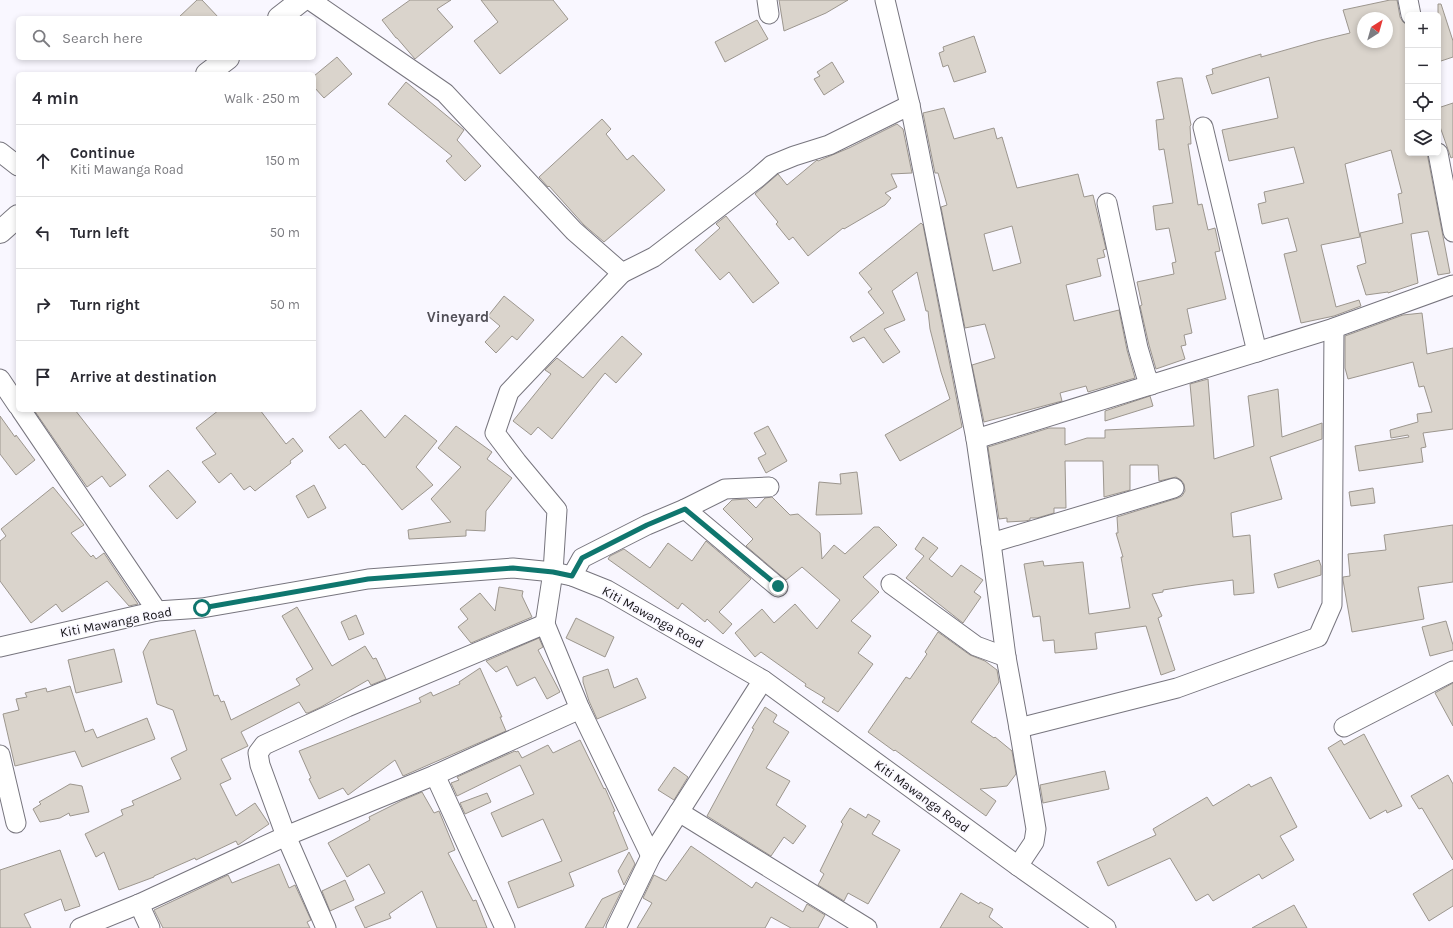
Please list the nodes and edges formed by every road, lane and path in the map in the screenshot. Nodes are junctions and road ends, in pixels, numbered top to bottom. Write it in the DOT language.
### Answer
graph roads {
  1 [pos="302,0"];
  2 [pos="310,0"];
  3 [pos="885,0"];
  4 [pos="1408,0"];
  5 [pos="1410,12"];
  6 [pos="282,16"];
  7 [pos="225,60"];
  8 [pos="210,72"];
  9 [pos="910,105"];
  10 [pos="1203,127"];
  11 [pos="0,152"];
  12 [pos="1439,156"];
  13 [pos="16,164"];
  14 [pos="1107,203"];
  15 [pos="16,218"];
  16 [pos="0,232"];
  17 [pos="1453,232"];
  18 [pos="622,273"];
  19 [pos="1453,285"];
  20 [pos="1334,328"];
  21 [pos="1256,352"];
  22 [pos="0,379"];
  23 [pos="1151,385"];
  24 [pos="16,403"];
  25 [pos="22,412"];
  26 [pos="976,438"];
  27 [pos="769,487"];
  28 [pos="1174,488"];
  29 [pos="685,509"];
  30 [pos="991,543"];
  31 [pos="553,572"];
  32 [pos="572,576"];
  33 [pos="891,584"];
  34 [pos="778,586"];
  35 [pos="157,611"];
  36 [pos="545,624"];
  37 [pos="0,647"];
  38 [pos="1006,657"];
  39 [pos="1453,671"];
  40 [pos="763,680"];
  41 [pos="580,709"];
  42 [pos="1344,727"];
  43 [pos="1019,728"];
  44 [pos="0,755"];
  45 [pos="435,775"];
  46 [pos="678,812"];
  47 [pos="16,823"];
  48 [pos="286,836"];
  49 [pos="650,856"];
  50 [pos="1018,866"];
  51 [pos="140,904"];
  52 [pos="80,928"];
  53 [pos="150,928"];
  54 [pos="326,928"];
  55 [pos="505,928"];
  56 [pos="616,928"];
  57 [pos="866,928"];
  58 [pos="1106,928"];
  1 -- 6 [label="highway"];
  2 -- 18 [label="street"];
  3 -- 9 [label="street"];
  4 -- 5 [label="street"];
  7 -- 8 [label="highway"];
  9 -- 18 [label="street"];
  9 -- 26 [label="street"];
  10 -- 21 [label="street"];
  11 -- 13 [label="street"];
  12 -- 17 [label="street"];
  14 -- 23 [label="street"];
  15 -- 16 [label="highway"];
  18 -- 31 [label="street"];
  19 -- 20 [label="street"];
  20 -- 21 [label="street"];
  20 -- 43 [label="street"];
  21 -- 23 [label="street"];
  22 -- 24 [label="street"];
  23 -- 26 [label="street"];
  25 -- 35 [label="street"];
  26 -- 30 [label="street"];
  27 -- 29 [label="street"];
  28 -- 30 [label="street"];
  29 -- 32 [label="street"];
  29 -- 34 [label="street"];
  30 -- 38 [label="street"];
  31 -- 32 [label="street, Kiti Mawanga Road"];
  31 -- 35 [label="street, Kiti Mawanga Road"];
  31 -- 36 [label="street"];
  32 -- 40 [label="street, Kiti Mawanga Road"];
  33 -- 38 [label="street"];
  35 -- 37 [label="street, Kiti Mawanga Road"];
  36 -- 41 [label="street"];
  36 -- 48 [label="street"];
  38 -- 43 [label="street"];
  39 -- 42 [label="street"];
  40 -- 46 [label="street"];
  40 -- 50 [label="street, Kiti Mawanga Road"];
  41 -- 45 [label="street"];
  41 -- 49 [label="street"];
  43 -- 50 [label="street"];
  44 -- 47 [label="street"];
  45 -- 48 [label="street"];
  45 -- 55 [label="street"];
  46 -- 49 [label="street"];
  46 -- 57 [label="street"];
  48 -- 51 [label="street"];
  48 -- 54 [label="street"];
  49 -- 56 [label="street"];
  50 -- 58 [label="street, Kiti Mawanga Road"];
  51 -- 52 [label="street"];
  51 -- 53 [label="street"];
}
